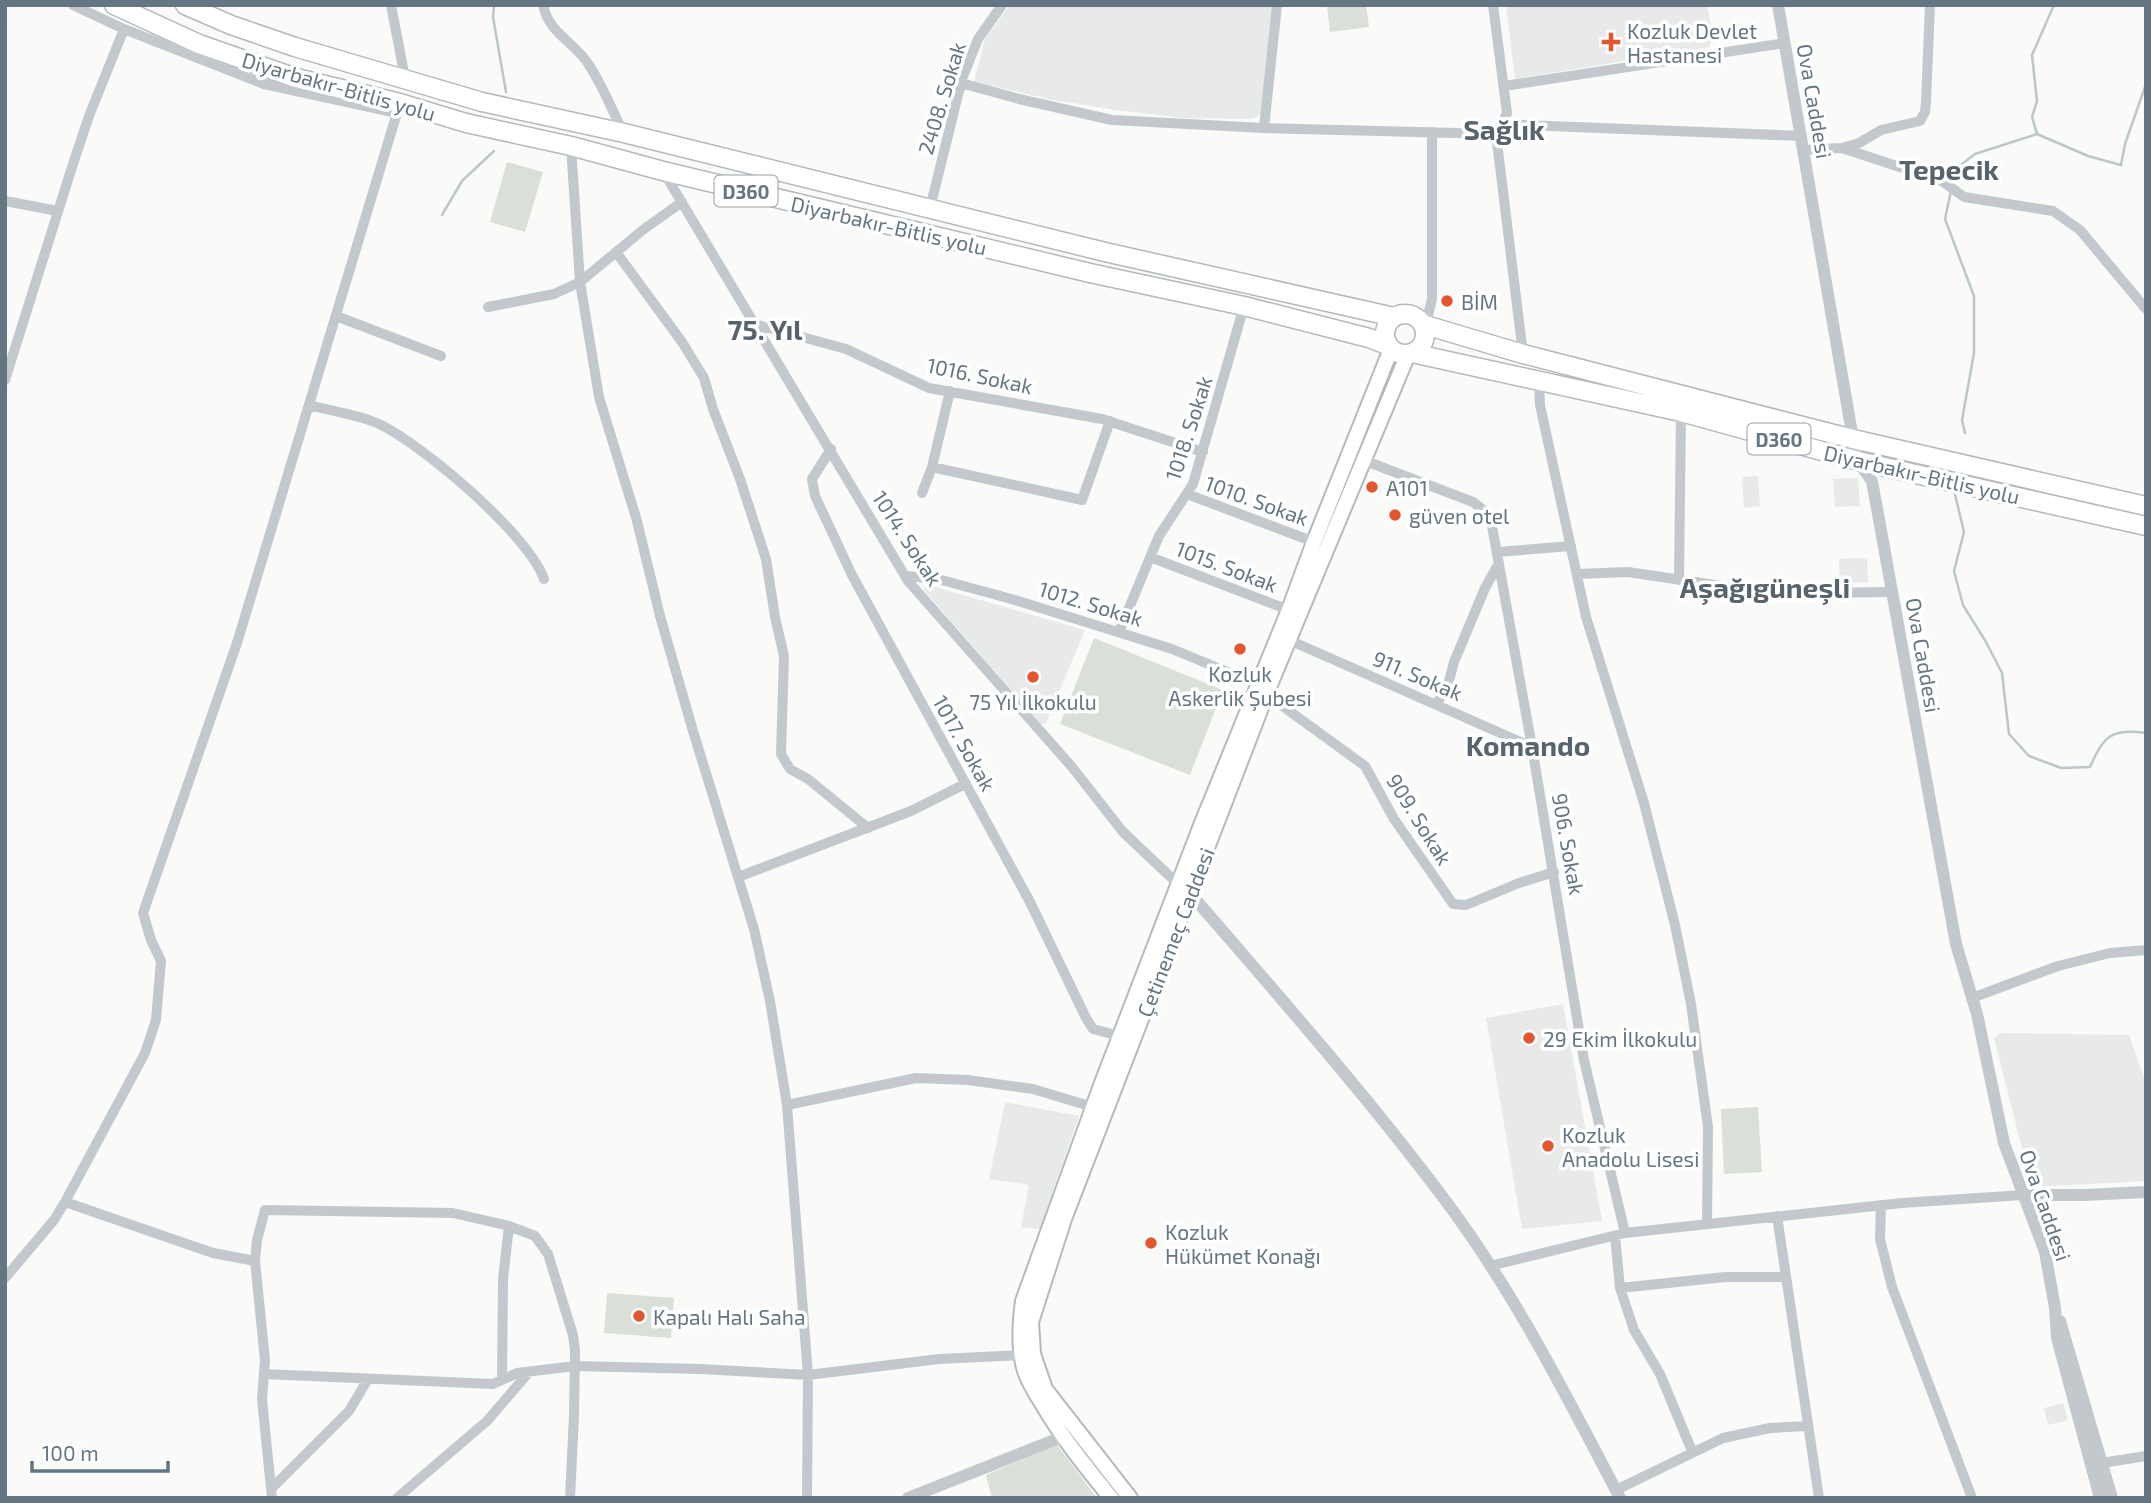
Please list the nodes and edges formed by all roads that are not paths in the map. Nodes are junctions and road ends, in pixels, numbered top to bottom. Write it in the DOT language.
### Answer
graph roads {
  1 [pos="73,5"];
  2 [pos="114,5"];
  3 [pos="185,5"];
  4 [pos="391,5"];
  5 [pos="543,5"];
  6 [pos="1002,5"];
  7 [pos="1277,5"];
  8 [pos="1493,5"];
  9 [pos="1778,5"];
  10 [pos="1930,5"];
  11 [pos="124,29"];
  12 [pos="1785,43"];
  13 [pos="405,78"];
  14 [pos="961,83"];
  15 [pos="1504,86"];
  16 [pos="399,108"];
  17 [pos="1264,128"];
  18 [pos="1499,129"];
  19 [pos="1432,132"];
  20 [pos="624,134"];
  21 [pos="1802,136"];
  22 [pos="571,146"];
  23 [pos="1842,148"];
  24 [pos="1804,150"];
  25 [pos="663,171"];
  26 [pos="5,201"];
  27 [pos="682,202"];
  28 [pos="930,208"];
  29 [pos="58,211"];
  30 [pos="616,253"];
  31 [pos="580,282"];
  32 [pos="1244,306"];
  33 [pos="488,307"];
  34 [pos="2146,309"];
  35 [pos="336,316"];
  36 [pos="1394,317"];
  37 [pos="754,324"];
  38 [pos="1422,324"];
  39 [pos="1400,350"];
  40 [pos="1523,354"];
  41 [pos="441,356"];
  42 [pos="5,380"];
  43 [pos="1539,380"];
  44 [pos="950,391"];
  45 [pos="309,405"];
  46 [pos="1681,412"];
  47 [pos="1110,421"];
  48 [pos="1853,439"];
  49 [pos="831,449"];
  50 [pos="1202,452"];
  51 [pos="1363,460"];
  52 [pos="1858,461"];
  53 [pos="932,467"];
  54 [pos="922,493"];
  55 [pos="1186,494"];
  56 [pos="2146,506"];
  57 [pos="2146,526"];
  58 [pos="1314,541"];
  59 [pos="1571,546"];
  60 [pos="1150,557"];
  61 [pos="1498,558"];
  62 [pos="1577,575"];
  63 [pos="906,576"];
  64 [pos="544,579"];
  65 [pos="1679,580"];
  66 [pos="1892,592"];
  67 [pos="1289,610"];
  68 [pos="1119,632"];
  69 [pos="1289,640"];
  70 [pos="1263,690"];
  71 [pos="1437,704"];
  72 [pos="1532,747"];
  73 [pos="965,784"];
  74 [pos="868,828"];
  75 [pos="1554,872"];
  76 [pos="738,877"];
  77 [pos="1184,888"];
  78 [pos="2146,950"];
  79 [pos="1972,998"];
  80 [pos="1120,1036"];
  81 [pos="787,1105"];
  82 [pos="1093,1107"];
  83 [pos="2146,1192"];
  84 [pos="2023,1195"];
  85 [pos="65,1202"];
  86 [pos="1881,1205"];
  87 [pos="1777,1216"];
  88 [pos="1707,1223"];
  89 [pos="509,1226"];
  90 [pos="1620,1234"];
  91 [pos="256,1261"];
  92 [pos="1490,1266"];
  93 [pos="1786,1277"];
  94 [pos="5,1278"];
  95 [pos="1620,1288"];
  96 [pos="2055,1308"];
  97 [pos="1022,1355"];
  98 [pos="575,1366"];
  99 [pos="529,1372"];
  100 [pos="264,1374"];
  101 [pos="808,1375"];
  102 [pos="368,1379"];
  103 [pos="502,1380"];
  104 [pos="1808,1426"];
  105 [pos="1062,1437"];
  106 [pos="1692,1451"];
  107 [pos="2146,1456"];
  108 [pos="2102,1463"];
  109 [pos="271,1493"];
  110 [pos="1618,1494"];
  111 [pos="397,1498"];
  112 [pos="570,1498"];
  113 [pos="807,1498"];
  114 [pos="908,1498"];
  115 [pos="1111,1498"];
  116 [pos="1130,1498"];
  117 [pos="1819,1498"];
  118 [pos="1972,1498"];
  119 [pos="2100,1498"];
  120 [pos="2112,1498"];
  1 -- 11 [label="street"];
  2 -- 16 [label="highway, Diyarbakır-Bitlis yolu / D360"];
  3 -- 13 [label="highway, Diyarbakır-Bitlis yolu / D360"];
  4 -- 13 [label="street"];
  5 -- 20 [label="street"];
  6 -- 14 [label="street, 2408. Sokak"];
  7 -- 17 [label="street"];
  8 -- 15 [label="street"];
  9 -- 12 [label="street, Ova Caddesi"];
  10 -- 23 [label="street"];
  11 -- 16 [label="street"];
  11 -- 29 [label="street"];
  12 -- 15 [label="street"];
  12 -- 21 [label="street, Ova Caddesi"];
  13 -- 20 [label="highway, Diyarbakır-Bitlis yolu / D360"];
  14 -- 17 [label="street"];
  14 -- 28 [label="street, 2408. Sokak"];
  15 -- 18 [label="street"];
  16 -- 22 [label="highway, Diyarbakır-Bitlis yolu / D360"];
  16 -- 35 [label="street"];
  17 -- 19 [label="street"];
  18 -- 19 [label="street"];
  18 -- 21 [label="street"];
  18 -- 40 [label="street"];
  19 -- 38 [label="street"];
  20 -- 28 [label="highway, Diyarbakır-Bitlis yolu / D360"];
  21 -- 24 [label="street, Ova Caddesi"];
  22 -- 25 [label="highway, Diyarbakır-Bitlis yolu / D360"];
  22 -- 31 [label="street"];
  23 -- 24 [label="street"];
  23 -- 34 [label="street"];
  24 -- 48 [label="street, Ova Caddesi"];
  25 -- 27 [label="street, 1014. Sokak"];
  25 -- 32 [label="highway, Diyarbakır-Bitlis yolu / D360"];
  26 -- 29 [label="street"];
  27 -- 30 [label="street"];
  27 -- 37 [label="street, 1014. Sokak"];
  28 -- 36 [label="highway, Diyarbakır-Bitlis yolu / D360"];
  29 -- 42 [label="street"];
  30 -- 31 [label="street"];
  30 -- 74 [label="street"];
  31 -- 33 [label="street"];
  31 -- 76 [label="street"];
  32 -- 39 [label="highway, Diyarbakır-Bitlis yolu / D360"];
  32 -- 50 [label="street, 1018. Sokak"];
  35 -- 41 [label="street"];
  35 -- 45 [label="street"];
  36 -- 38 [label="highway"];
  36 -- 39 [label="highway"];
  37 -- 44 [label="street, 1016. Sokak"];
  37 -- 49 [label="street, 1014. Sokak"];
  38 -- 39 [label="highway"];
  38 -- 40 [label="highway, Diyarbakır-Bitlis yolu / D360"];
  39 -- 43 [label="highway, Diyarbakır-Bitlis yolu / D360"];
  39 -- 51 [label="main road, Çetinemeç Caddesi"];
  39 -- 58 [label="main road, Çetinemeç Caddesi"];
  40 -- 48 [label="highway, Diyarbakır-Bitlis yolu / D360"];
  43 -- 46 [label="highway, Diyarbakır-Bitlis yolu / D360"];
  43 -- 59 [label="street"];
  44 -- 47 [label="street, 1016. Sokak"];
  44 -- 53 [label="street"];
  45 -- 64 [label="street"];
  45 -- 85 [label="street"];
  46 -- 52 [label="highway, Diyarbakır-Bitlis yolu / D360"];
  46 -- 65 [label="street"];
  47 -- 50 [label="street, 1016. Sokak"];
  47 -- 53 [label="street"];
  48 -- 52 [label="street, Ova Caddesi"];
  48 -- 56 [label="highway, Diyarbakır-Bitlis yolu / D360"];
  49 -- 63 [label="street, 1014. Sokak"];
  49 -- 73 [label="street, 1017. Sokak"];
  50 -- 55 [label="street, 1018. Sokak"];
  51 -- 61 [label="street, 906. Sokak"];
  51 -- 69 [label="main road, Çetinemeç Caddesi"];
  52 -- 57 [label="highway, Diyarbakır-Bitlis yolu / D360"];
  52 -- 66 [label="street, Ova Caddesi"];
  53 -- 54 [label="street"];
  55 -- 58 [label="street, 1010. Sokak"];
  55 -- 60 [label="street, 1018. Sokak"];
  58 -- 67 [label="main road, Çetinemeç Caddesi"];
  59 -- 61 [label="street"];
  59 -- 62 [label="street"];
  60 -- 67 [label="street, 1015. Sokak"];
  60 -- 68 [label="street, 1018. Sokak"];
  61 -- 71 [label="street"];
  61 -- 72 [label="street, 906. Sokak"];
  62 -- 65 [label="street"];
  62 -- 88 [label="street"];
  63 -- 68 [label="street, 1012. Sokak"];
  63 -- 77 [label="street, 1014. Sokak"];
  65 -- 66 [label="street"];
  66 -- 79 [label="street, Ova Caddesi"];
  67 -- 70 [label="main road, Çetinemeç Caddesi"];
  68 -- 70 [label="street, 1012. Sokak"];
  69 -- 70 [label="main road, Çetinemeç Caddesi"];
  69 -- 71 [label="street, 911. Sokak"];
  70 -- 75 [label="street, 909. Sokak"];
  70 -- 77 [label="main road, Çetinemeç Caddesi"];
  71 -- 72 [label="street, 911. Sokak"];
  72 -- 75 [label="street, 906. Sokak"];
  73 -- 74 [label="street"];
  73 -- 80 [label="street, 1017. Sokak"];
  74 -- 76 [label="street"];
  75 -- 90 [label="street, 906. Sokak"];
  76 -- 81 [label="street"];
  77 -- 80 [label="main road, Çetinemeç Caddesi"];
  77 -- 92 [label="street"];
  77 -- 116 [label="main road, Çetinemeç Caddesi"];
  78 -- 79 [label="street"];
  79 -- 84 [label="street, Ova Caddesi"];
  80 -- 82 [label="main road, Çetinemeç Caddesi"];
  81 -- 82 [label="street"];
  81 -- 101 [label="street"];
  82 -- 97 [label="main road, Çetinemeç Caddesi"];
  83 -- 84 [label="street"];
  84 -- 86 [label="street"];
  84 -- 96 [label="street, Ova Caddesi"];
  85 -- 91 [label="street"];
  85 -- 94 [label="street"];
  86 -- 87 [label="street"];
  86 -- 118 [label="street"];
  87 -- 88 [label="street"];
  87 -- 93 [label="street"];
  88 -- 90 [label="street"];
  89 -- 91 [label="street"];
  89 -- 98 [label="street"];
  89 -- 103 [label="street"];
  90 -- 92 [label="street"];
  90 -- 95 [label="street, 906. Sokak"];
  91 -- 100 [label="street"];
  92 -- 110 [label="street"];
  93 -- 95 [label="street"];
  93 -- 104 [label="street"];
  95 -- 106 [label="street, 906. Sokak"];
  96 -- 108 [label="street, Ova Caddesi"];
  96 -- 119 [label="street, Ova Caddesi"];
  97 -- 101 [label="street"];
  97 -- 105 [label="main road, Çetinemeç Caddesi"];
  98 -- 99 [label="street"];
  98 -- 101 [label="street"];
  98 -- 112 [label="street"];
  99 -- 103 [label="street"];
  99 -- 111 [label="street"];
  100 -- 102 [label="street"];
  100 -- 109 [label="street"];
  101 -- 113 [label="street"];
  102 -- 103 [label="street"];
  102 -- 109 [label="street"];
  104 -- 106 [label="street"];
  104 -- 117 [label="street"];
  105 -- 114 [label="street"];
  105 -- 115 [label="main road, Çetinemeç Caddesi"];
  106 -- 110 [label="street"];
  107 -- 108 [label="street"];
  108 -- 120 [label="street, Ova Caddesi"];
}
